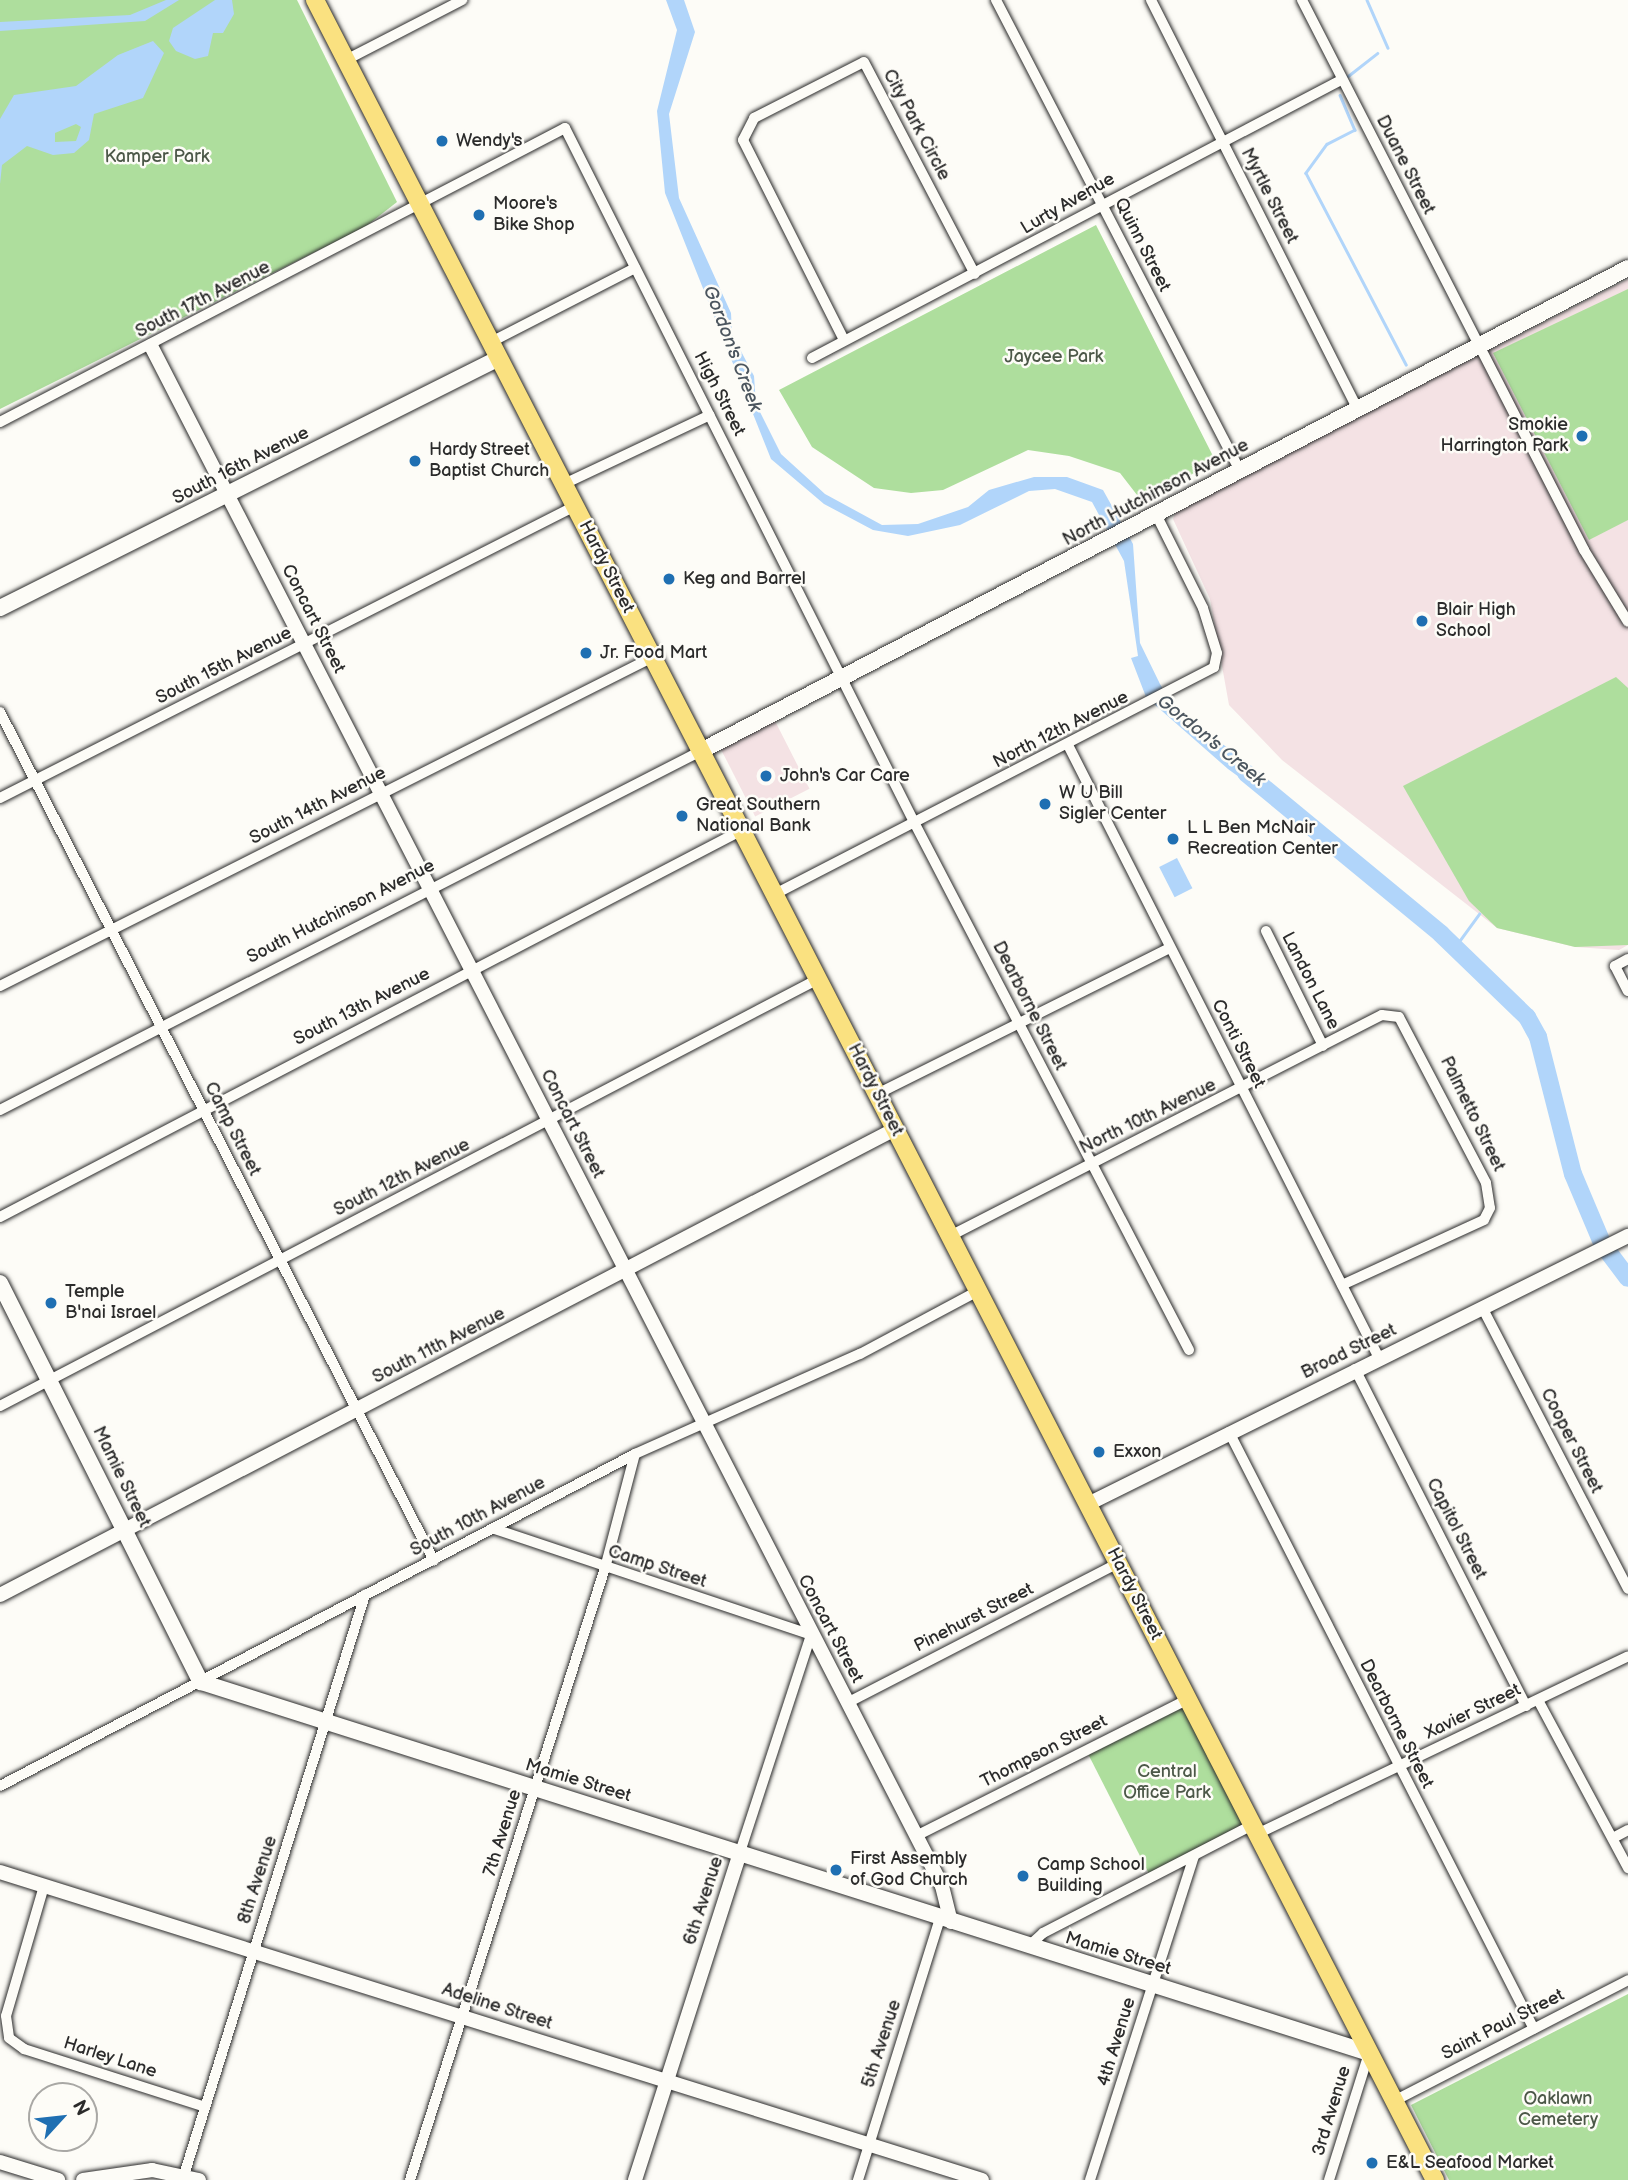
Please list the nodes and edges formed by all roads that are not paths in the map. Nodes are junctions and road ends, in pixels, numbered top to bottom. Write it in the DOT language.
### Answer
graph roads {
  1 [pos="315,0"];
  2 [pos="462,0"];
  3 [pos="996,0"];
  4 [pos="1151,0"];
  5 [pos="1302,0"];
  6 [pos="346,60"];
  7 [pos="1341,80"];
  8 [pos="565,128"];
  9 [pos="1221,141"];
  10 [pos="1102,205"];
  11 [pos="422,207"];
  12 [pos="635,268"];
  13 [pos="1628,268"];
  14 [pos="975,274"];
  15 [pos="844,340"];
  16 [pos="1478,345"];
  17 [pos="151,346"];
  18 [pos="495,350"];
  19 [pos="811,358"];
  20 [pos="1357,408"];
  21 [pos="710,415"];
  22 [pos="0,422"];
  23 [pos="1239,469"];
  24 [pos="564,484"];
  25 [pos="227,496"];
  26 [pos="575,506"];
  27 [pos="1151,519"];
  28 [pos="0,607"];
  29 [pos="1628,622"];
  30 [pos="305,645"];
  31 [pos="653,657"];
  32 [pos="841,675"];
  33 [pos="0,712"];
  34 [pos="1068,745"];
  35 [pos="701,751"];
  36 [pos="34,780"];
  37 [pos="380,794"];
  38 [pos="0,798"];
  39 [pos="915,824"];
  40 [pos="742,830"];
  41 [pos="428,886"];
  42 [pos="775,894"];
  43 [pos="110,930"];
  44 [pos="1266,931"];
  45 [pos="1170,948"];
  46 [pos="1628,959"];
  47 [pos="472,970"];
  48 [pos="818,979"];
  49 [pos="0,986"];
  50 [pos="1628,991"];
  51 [pos="1399,1017"];
  52 [pos="1018,1021"];
  53 [pos="159,1026"];
  54 [pos="1324,1046"];
  55 [pos="1242,1090"];
  56 [pos="877,1094"];
  57 [pos="202,1109"];
  58 [pos="0,1110"];
  59 [pos="550,1122"];
  60 [pos="895,1129"];
  61 [pos="1091,1164"];
  62 [pos="0,1217"];
  63 [pos="950,1236"];
  64 [pos="1628,1237"];
  65 [pos="279,1260"];
  66 [pos="626,1273"];
  67 [pos="0,1283"];
  68 [pos="1342,1285"];
  69 [pos="978,1291"];
  70 [pos="1483,1309"];
  71 [pos="1189,1350"];
  72 [pos="1379,1358"];
  73 [pos="1355,1369"];
  74 [pos="51,1379"];
  75 [pos="0,1406"];
  76 [pos="356,1410"];
  77 [pos="703,1422"];
  78 [pos="1229,1432"];
  79 [pos="635,1454"];
  80 [pos="1088,1504"];
  81 [pos="125,1529"];
  82 [pos="495,1529"];
  83 [pos="434,1561"];
  84 [pos="1118,1563"];
  85 [pos="605,1568"];
  86 [pos="1628,1589"];
  87 [pos="0,1595"];
  88 [pos="365,1595"];
  89 [pos="811,1635"];
  90 [pos="1628,1656"];
  91 [pos="201,1682"];
  92 [pos="1188,1699"];
  93 [pos="1538,1700"];
  94 [pos="847,1703"];
  95 [pos="1526,1706"];
  96 [pos="327,1723"];
  97 [pos="1398,1768"];
  98 [pos="0,1786"];
  99 [pos="535,1788"];
  100 [pos="1255,1830"];
  101 [pos="1628,1830"];
  102 [pos="916,1836"];
  103 [pos="1613,1838"];
  104 [pos="740,1852"];
  105 [pos="1194,1856"];
  106 [pos="1628,1868"];
  107 [pos="0,1872"];
  108 [pos="44,1886"];
  109 [pos="946,1920"];
  110 [pos="1030,1946"];
  111 [pos="254,1951"];
  112 [pos="1628,1980"];
  113 [pos="1153,1984"];
  114 [pos="462,2015"];
  115 [pos="1534,2029"];
  116 [pos="1369,2053"];
  117 [pos="666,2082"];
  118 [pos="1394,2101"];
  119 [pos="203,2106"];
  120 [pos="868,2145"];
  121 [pos="0,2162"];
  122 [pos="184,2175"];
  123 [pos="58,2180"];
  124 [pos="83,2180"];
  125 [pos="199,2180"];
  126 [pos="410,2180"];
  127 [pos="635,2180"];
  128 [pos="858,2180"];
  129 [pos="982,2180"];
  130 [pos="1090,2180"];
  131 [pos="1328,2180"];
  132 [pos="1435,2180"];
  1 -- 6 [label="main road, Hardy Street"];
  2 -- 6 [label="street"];
  3 -- 10 [label="street, Quinn Street"];
  4 -- 9 [label="street, Myrtle Street"];
  5 -- 7 [label="street, Duane Street"];
  6 -- 11 [label="main road, Hardy Street"];
  7 -- 9 [label="street, Lurty Avenue"];
  7 -- 16 [label="street, Duane Street"];
  8 -- 11 [label="street, South 17th Avenue"];
  8 -- 12 [label="street, High Street"];
  9 -- 10 [label="street, Lurty Avenue"];
  9 -- 20 [label="street, Myrtle Street"];
  10 -- 14 [label="street, Lurty Avenue"];
  10 -- 23 [label="street, Quinn Street"];
  11 -- 17 [label="street, South 17th Avenue"];
  11 -- 18 [label="main road, Hardy Street"];
  12 -- 18 [label="street"];
  12 -- 21 [label="street, High Street"];
  13 -- 16 [label="main road, North Hutchinson Avenue"];
  14 -- 15 [label="street, Lurty Avenue"];
  14 -- 15 [label="street, City Park Circle"];
  15 -- 19 [label="street, Lurty Avenue"];
  16 -- 20 [label="main road, North Hutchinson Avenue"];
  16 -- 29 [label="street, Duane Street"];
  17 -- 22 [label="street, South 17th Avenue"];
  17 -- 25 [label="street, Concart Street"];
  18 -- 24 [label="main road, Hardy Street"];
  18 -- 25 [label="main road, South 16th Avenue"];
  20 -- 23 [label="main road, North Hutchinson Avenue"];
  21 -- 24 [label="street"];
  21 -- 32 [label="street, High Street"];
  23 -- 27 [label="main road, North Hutchinson Avenue"];
  24 -- 26 [label="main road, Hardy Street"];
  25 -- 28 [label="main road, South 16th Avenue"];
  25 -- 30 [label="street, Concart Street"];
  26 -- 30 [label="street, South 15th Avenue"];
  26 -- 31 [label="main road, Hardy Street"];
  27 -- 32 [label="main road, North Hutchinson Avenue"];
  27 -- 34 [label="street, North 12th Avenue"];
  30 -- 36 [label="street, South 15th Avenue"];
  30 -- 37 [label="street, Concart Street"];
  31 -- 35 [label="main road, Hardy Street"];
  31 -- 37 [label="street, South 14th Avenue"];
  32 -- 35 [label="main road, North Hutchinson Avenue"];
  32 -- 39 [label="street, Dearborne Street"];
  33 -- 36 [label="street, Camp Street"];
  34 -- 39 [label="street, North 12th Avenue"];
  34 -- 45 [label="street, Conti Street"];
  35 -- 40 [label="main road, Hardy Street"];
  35 -- 41 [label="street, South Hutchinson Avenue"];
  36 -- 38 [label="street, South 15th Avenue"];
  36 -- 43 [label="street, Camp Street"];
  37 -- 41 [label="street, Concart Street"];
  37 -- 43 [label="street, South 14th Avenue"];
  39 -- 42 [label="street, North 12th Avenue"];
  39 -- 52 [label="street, Dearborne Street"];
  40 -- 42 [label="main road, Hardy Street"];
  40 -- 47 [label="street, South 13th Avenue"];
  41 -- 47 [label="street, Concart Street"];
  41 -- 53 [label="street, South Hutchinson Avenue"];
  42 -- 48 [label="main road, Hardy Street"];
  43 -- 49 [label="street, South 14th Avenue"];
  43 -- 53 [label="street, Camp Street"];
  44 -- 54 [label="street, Landon Lane"];
  45 -- 52 [label="street"];
  45 -- 55 [label="street, Conti Street"];
  46 -- 50 [label="street"];
  47 -- 57 [label="street, South 13th Avenue"];
  47 -- 59 [label="street, Concart Street"];
  48 -- 56 [label="main road, Hardy Street"];
  48 -- 59 [label="street, South 12th Avenue"];
  51 -- 54 [label="street, North 10th Avenue"];
  51 -- 68 [label="street, Palmetto Street"];
  52 -- 56 [label="street"];
  52 -- 61 [label="street, Dearborne Street"];
  53 -- 57 [label="street, Camp Street"];
  53 -- 58 [label="street, South Hutchinson Avenue"];
  54 -- 55 [label="street, North 10th Avenue"];
  55 -- 61 [label="street, North 10th Avenue"];
  55 -- 68 [label="street, Conti Street"];
  56 -- 60 [label="main road, Hardy Street"];
  57 -- 62 [label="street, South 13th Avenue"];
  57 -- 65 [label="street, Camp Street"];
  59 -- 65 [label="street, South 12th Avenue"];
  59 -- 66 [label="street, Concart Street"];
  60 -- 63 [label="main road, Hardy Street"];
  60 -- 66 [label="street, South 11th Avenue"];
  61 -- 63 [label="street, North 10th Avenue"];
  61 -- 71 [label="street, Dearborne Street"];
  63 -- 69 [label="main road, Hardy Street"];
  64 -- 70 [label="street, Broad Street"];
  65 -- 74 [label="street, South 12th Avenue"];
  65 -- 76 [label="street, Camp Street"];
  66 -- 76 [label="street, South 11th Avenue"];
  66 -- 77 [label="street, Concart Street"];
  67 -- 74 [label="main road, Mamie Street"];
  68 -- 72 [label="street, Conti Street"];
  69 -- 77 [label="street, South 10th Avenue"];
  69 -- 80 [label="main road, Hardy Street"];
  70 -- 72 [label="street, Broad Street"];
  70 -- 86 [label="street, Cooper Street"];
  72 -- 73 [label="street, Broad Street"];
  73 -- 78 [label="street, Broad Street"];
  73 -- 95 [label="street, Capitol Street"];
  74 -- 75 [label="street, South 12th Avenue"];
  74 -- 81 [label="main road, Mamie Street"];
  76 -- 81 [label="street, South 11th Avenue"];
  76 -- 83 [label="street, Camp Street"];
  77 -- 79 [label="street, South 10th Avenue"];
  77 -- 89 [label="street, Concart Street"];
  78 -- 80 [label="street, Broad Street"];
  78 -- 97 [label="street, Dearborne Street"];
  79 -- 82 [label="street, South 10th Avenue"];
  79 -- 85 [label="street, 7th Avenue"];
  80 -- 84 [label="main road, Hardy Street"];
  81 -- 87 [label="street, South 11th Avenue"];
  81 -- 91 [label="main road, Mamie Street"];
  82 -- 83 [label="street, South 10th Avenue"];
  82 -- 85 [label="street, Camp Street"];
  83 -- 88 [label="street, South 10th Avenue"];
  84 -- 92 [label="main road, Hardy Street"];
  84 -- 94 [label="street, Pinehurst Street"];
  85 -- 89 [label="street, Camp Street"];
  85 -- 99 [label="street, 7th Avenue"];
  88 -- 91 [label="street, South 10th Avenue"];
  88 -- 96 [label="street, 8th Avenue"];
  89 -- 94 [label="street, Concart Street"];
  89 -- 104 [label="street, 6th Avenue"];
  90 -- 93 [label="street, Xavier Street"];
  91 -- 96 [label="main road, Mamie Street"];
  91 -- 98 [label="street, South 10th Avenue"];
  92 -- 100 [label="main road, Hardy Street"];
  92 -- 102 [label="street, Thompson Street"];
  93 -- 95 [label="street, Xavier Street"];
  93 -- 103 [label="street"];
  94 -- 102 [label="street, Concart Street"];
  95 -- 97 [label="street, Xavier Street"];
  96 -- 99 [label="main road, Mamie Street"];
  96 -- 111 [label="street, 8th Avenue"];
  97 -- 100 [label="street, Xavier Street"];
  97 -- 115 [label="street, Dearborne Street"];
  99 -- 104 [label="main road, Mamie Street"];
  99 -- 114 [label="street, 7th Avenue"];
  100 -- 105 [label="street"];
  100 -- 116 [label="main road, Hardy Street"];
  101 -- 103 [label="street"];
  102 -- 109 [label="street, Concart Street"];
  103 -- 106 [label="street"];
  104 -- 109 [label="main road, Mamie Street"];
  104 -- 117 [label="street, 6th Avenue"];
  105 -- 110 [label="street"];
  105 -- 113 [label="street, 4th Avenue"];
  107 -- 108 [label="street, Adeline Street"];
  108 -- 111 [label="street, Adeline Street"];
  108 -- 119 [label="street, Harley Lane"];
  109 -- 110 [label="main road, Mamie Street"];
  109 -- 120 [label="street, 5th Avenue"];
  110 -- 113 [label="main road, Mamie Street"];
  111 -- 114 [label="street, Adeline Street"];
  111 -- 119 [label="street, 8th Avenue"];
  112 -- 115 [label="street, Saint Paul Street"];
  113 -- 116 [label="main road, Mamie Street"];
  113 -- 130 [label="street, 4th Avenue"];
  114 -- 117 [label="street, Adeline Street"];
  114 -- 126 [label="street, 7th Avenue"];
  115 -- 118 [label="street, Saint Paul Street"];
  116 -- 118 [label="main road, Hardy Street"];
  116 -- 131 [label="street, 3rd Avenue"];
  117 -- 120 [label="street, Adeline Street"];
  117 -- 127 [label="street, 6th Avenue"];
  118 -- 132 [label="main road, Hardy Street"];
  119 -- 122 [label="street, 8th Avenue"];
  120 -- 128 [label="street, 5th Avenue"];
  120 -- 129 [label="street, Adeline Street"];
  121 -- 123 [label="street"];
  122 -- 124 [label="street"];
  122 -- 125 [label="street"];
}
